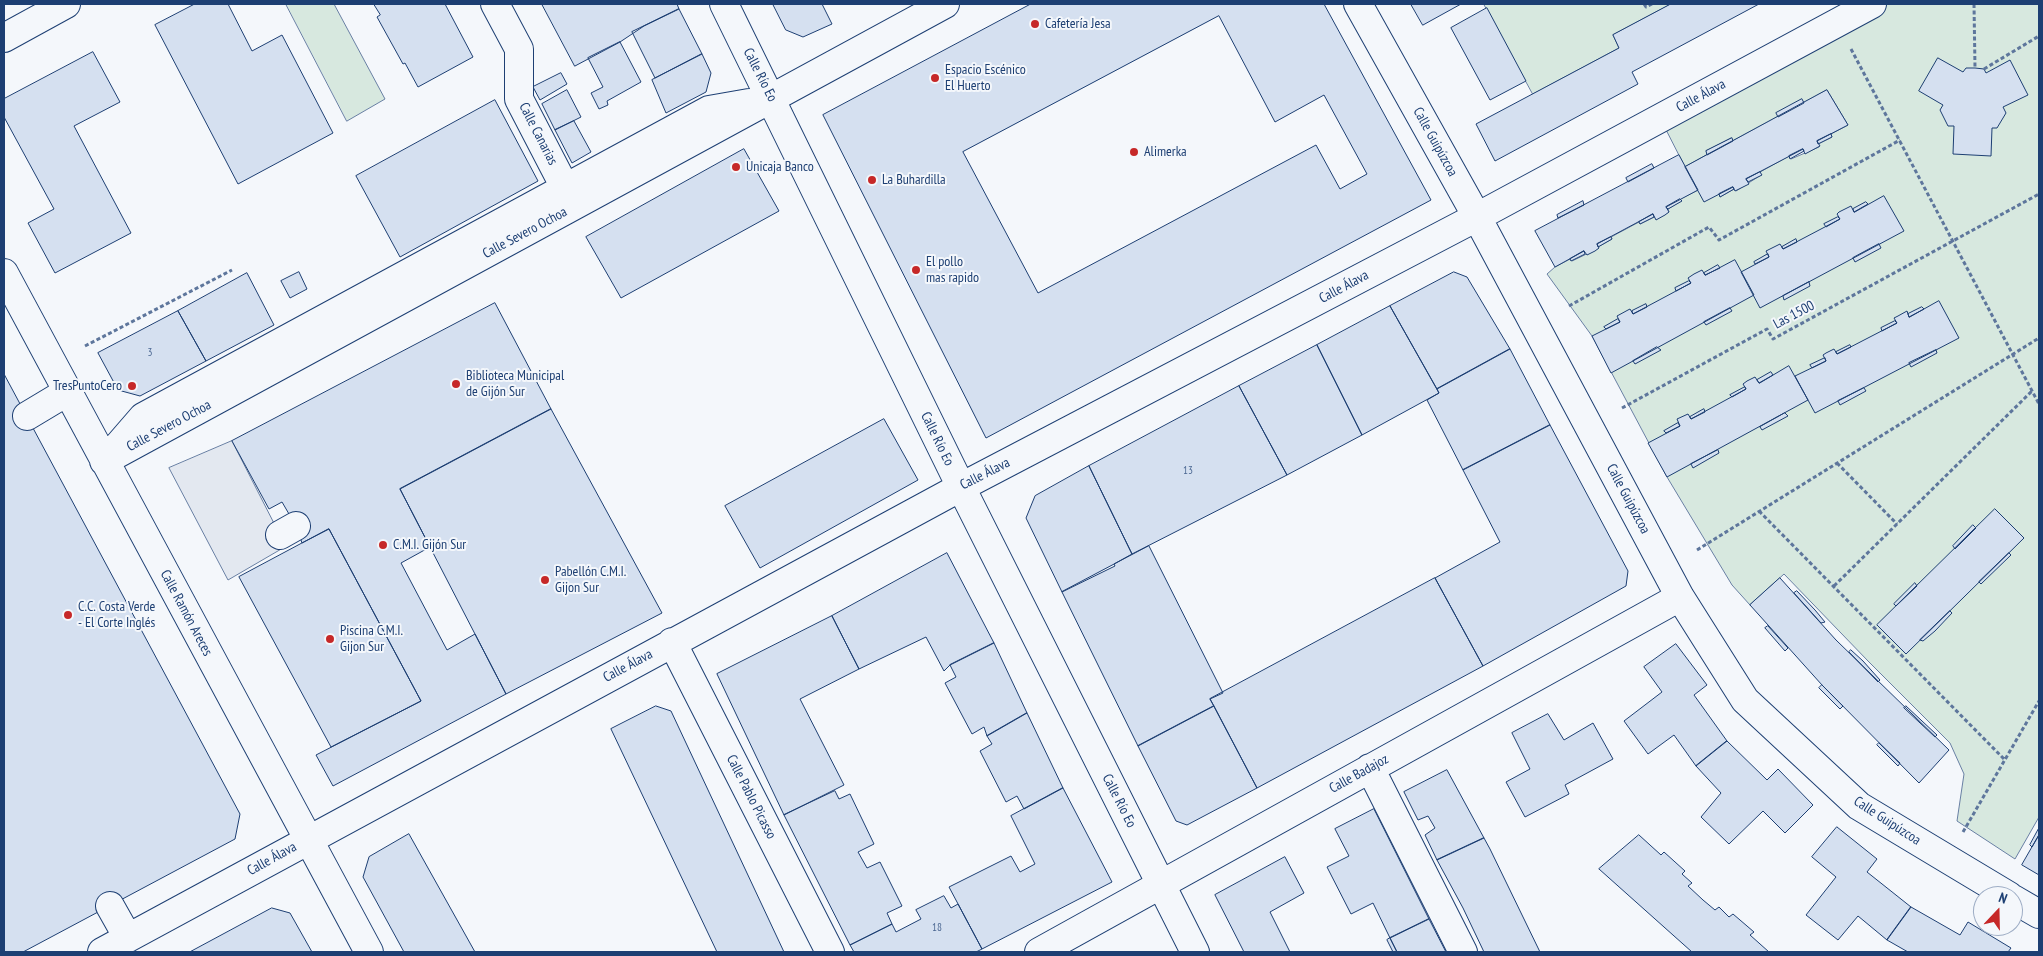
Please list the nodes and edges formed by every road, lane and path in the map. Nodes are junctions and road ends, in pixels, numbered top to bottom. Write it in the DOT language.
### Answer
graph roads {
  1 [pos="66,4"];
  2 [pos="495,4"];
  3 [pos="724,4"];
  4 [pos="945,4"];
  5 [pos="1358,4"];
  6 [pos="1644,4"];
  7 [pos="1652,4"];
  8 [pos="1872,4"];
  9 [pos="1974,4"];
  10 [pos="1837,23"];
  11 [pos="2039,36"];
  12 [pos="4,38"];
  13 [pos="1975,68"];
  14 [pos="1984,69"];
  15 [pos="772,99"];
  16 [pos="1900,140"];
  17 [pos="2039,194"];
  18 [pos="570,197"];
  19 [pos="1477,217"];
  20 [pos="1953,241"];
  21 [pos="232,270"];
  22 [pos="4,273"];
  23 [pos="1569,306"];
  24 [pos="2039,338"];
  25 [pos="85,346"];
  26 [pos="2013,354"];
  27 [pos="2032,391"];
  28 [pos="67,392"];
  29 [pos="2039,404"];
  30 [pos="1622,408"];
  31 [pos="27,416"];
  32 [pos="104,461"];
  33 [pos="1837,463"];
  34 [pos="961,487"];
  35 [pos="1759,511"];
  36 [pos="1897,524"];
  37 [pos="1697,550"];
  38 [pos="1834,586"];
  39 [pos="1680,597"];
  40 [pos="676,650"];
  41 [pos="2039,701"];
  42 [pos="2005,760"];
  43 [pos="1370,768"];
  44 [pos="1960,837"];
  45 [pos="308,839"];
  46 [pos="1162,884"];
  47 [pos="1992,886"];
  48 [pos="2023,905"];
  49 [pos="110,906"];
  50 [pos="2039,914"];
  51 [pos="128,938"];
  52 [pos="102,952"];
  53 [pos="369,952"];
  54 [pos="830,952"];
  55 [pos="1039,952"];
  56 [pos="1196,952"];
  57 [pos="1463,952"];
  1 -- 12 [label="street"];
  2 -- 18 [label="street, Calle Canarias"];
  3 -- 15 [label="street, Calle Río Eo"];
  4 -- 15 [label="street, Calle Severo Ochoa"];
  5 -- 19 [label="street, Calle Guipúzcoa"];
  6 -- 7 [label="path"];
  8 -- 10 [label="street, Calle Álava"];
  9 -- 13 [label="path"];
  10 -- 16 [label="path"];
  10 -- 19 [label="street, Calle Álava"];
  11 -- 14 [label="path"];
  15 -- 18 [label="street, Calle Severo Ochoa"];
  15 -- 34 [label="street, Calle Río Eo"];
  16 -- 20 [label="path"];
  16 -- 23 [label="path"];
  17 -- 20 [label="path, Las 1500"];
  18 -- 32 [label="street, Calle Severo Ochoa"];
  19 -- 34 [label="street, Calle Álava"];
  19 -- 39 [label="street, Calle Guipúzcoa"];
  20 -- 26 [label="path"];
  20 -- 30 [label="path, Las 1500"];
  21 -- 25 [label="path"];
  22 -- 28 [label="street, Calle Ramón Areces"];
  24 -- 26 [label="path"];
  26 -- 27 [label="path"];
  26 -- 33 [label="path"];
  27 -- 29 [label="path"];
  27 -- 36 [label="path"];
  28 -- 31 [label="street"];
  28 -- 32 [label="street, Calle Ramón Areces"];
  32 -- 45 [label="street, Calle Ramón Areces"];
  33 -- 35 [label="path"];
  33 -- 36 [label="path"];
  34 -- 40 [label="street"];
  34 -- 46 [label="street, Calle Río Eo"];
  35 -- 37 [label="path"];
  35 -- 38 [label="path"];
  36 -- 38 [label="path"];
  38 -- 42 [label="path"];
  39 -- 43 [label="street, Calle Badajoz"];
  39 -- 47 [label="street, Calle Guipúzcoa"];
  40 -- 45 [label="street"];
  40 -- 54 [label="street, Calle Pablo Picasso"];
  41 -- 42 [label="path"];
  42 -- 44 [label="path"];
  43 -- 46 [label="street, Calle Badajoz"];
  43 -- 57 [label="street"];
  45 -- 51 [label="street, Calle Álava"];
  45 -- 53 [label="street, Calle Ramón Areces"];
  46 -- 55 [label="street, Calle Badajoz"];
  46 -- 56 [label="street, Calle Río Eo"];
  48 -- 50 [label="street"];
  49 -- 51 [label="street"];
  51 -- 52 [label="street, Calle Álava"];
}
